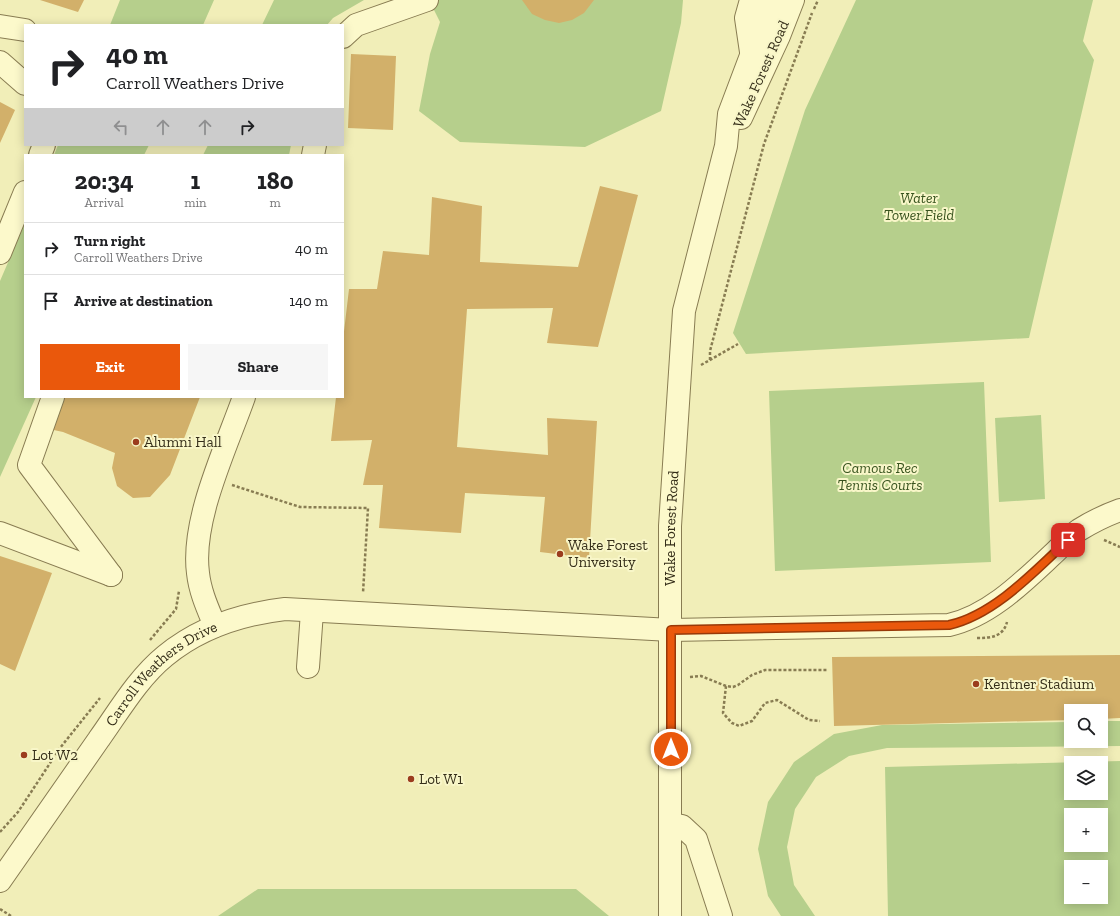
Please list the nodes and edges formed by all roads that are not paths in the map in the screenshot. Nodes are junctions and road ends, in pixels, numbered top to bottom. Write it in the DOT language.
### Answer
graph roads {
  1 [pos="427,0"];
  2 [pos="751,0"];
  3 [pos="772,0"];
  4 [pos="793,0"];
  5 [pos="0,26"];
  6 [pos="24,30"];
  7 [pos="344,36"];
  8 [pos="751,53"];
  9 [pos="0,62"];
  10 [pos="24,83"];
  11 [pos="726,146"];
  12 [pos="24,194"];
  13 [pos="0,253"];
  14 [pos="53,398"];
  15 [pos="244,398"];
  16 [pos="1120,510"];
  17 [pos="0,533"];
  18 [pos="312,612"];
  19 [pos="215,626"];
  20 [pos="671,630"];
  21 [pos="308,667"];
  22 [pos="671,824"];
  23 [pos="0,881"];
  24 [pos="670,916"];
  25 [pos="721,916"];
  1 -- 7 [label="street"];
  2 -- 8 [label="street, Wake Forest Road"];
  3 -- 8 [label="street, Wake Forest Road"];
  4 -- 11 [label="street, Wake Forest Road"];
  5 -- 6 [label="street"];
  8 -- 11 [label="street, Wake Forest Road"];
  9 -- 10 [label="street"];
  11 -- 20 [label="street, Wake Forest Road"];
  12 -- 13 [label="street"];
  14 -- 17 [label="street"];
  15 -- 19 [label="street, Carroll Weathers Drive"];
  16 -- 20 [label="street"];
  18 -- 19 [label="street"];
  18 -- 20 [label="street"];
  18 -- 21 [label="street"];
  19 -- 23 [label="street, Carroll Weathers Drive"];
  20 -- 22 [label="street, Wake Forest Road"];
  22 -- 24 [label="street, Wake Forest Road"];
  22 -- 25 [label="street"];
}
